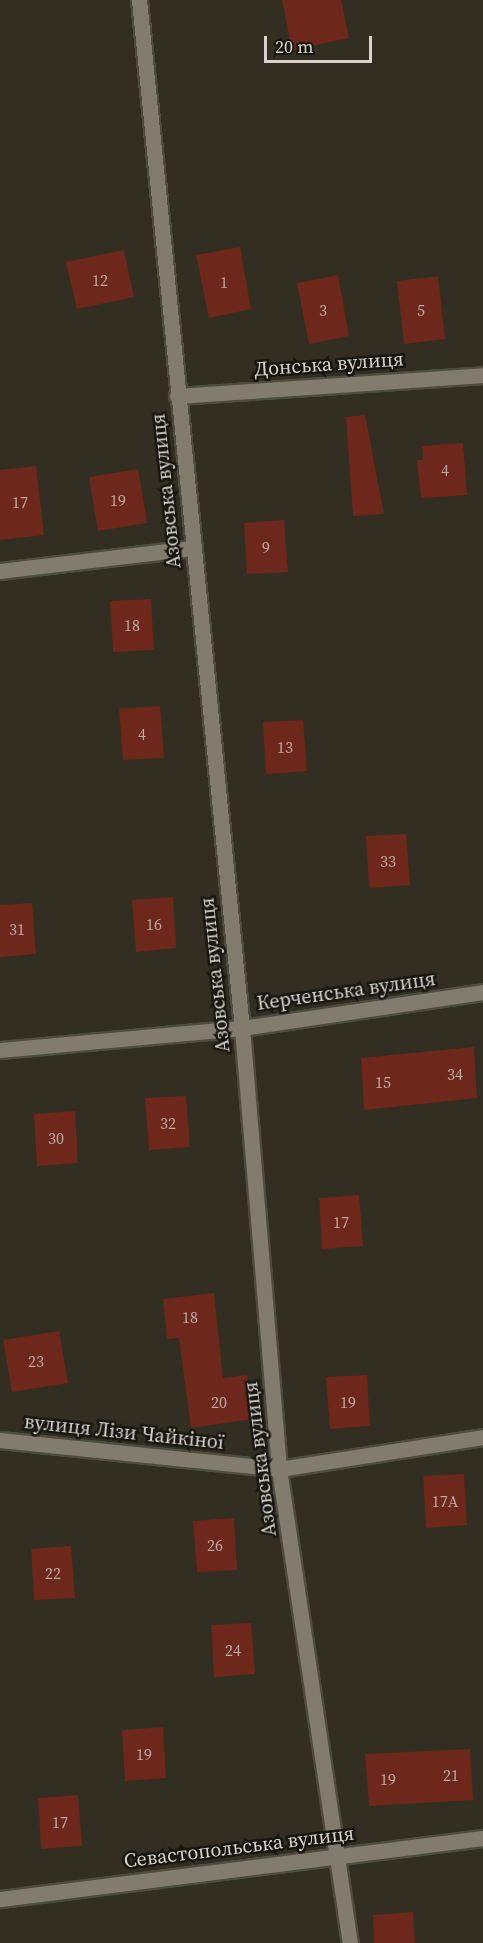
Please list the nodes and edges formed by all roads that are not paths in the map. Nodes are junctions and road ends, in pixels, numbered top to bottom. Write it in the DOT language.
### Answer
graph roads {
  1 [pos="139,0"];
  2 [pos="483,375"];
  3 [pos="177,396"];
  4 [pos="192,548"];
  5 [pos="0,572"];
  6 [pos="483,992"];
  7 [pos="242,1028"];
  8 [pos="0,1050"];
  9 [pos="483,1437"];
  10 [pos="0,1440"];
  11 [pos="279,1469"];
  12 [pos="483,1838"];
  13 [pos="340,1856"];
  14 [pos="0,1899"];
  15 [pos="350,1943"];
  1 -- 3 [label="street, Азовська вулиця"];
  2 -- 3 [label="street, Донська вулиця"];
  3 -- 4 [label="street, Азовська вулиця"];
  4 -- 5 [label="street"];
  4 -- 7 [label="street, Азовська вулиця"];
  6 -- 7 [label="street, Керченська вулиця"];
  7 -- 8 [label="street, Керченська вулиця"];
  7 -- 11 [label="street, Азовська вулиця"];
  9 -- 11 [label="street, вулиця Лізи Чайкіної"];
  10 -- 11 [label="street, вулиця Лізи Чайкіної"];
  11 -- 13 [label="street, Азовська вулиця"];
  12 -- 13 [label="street, Севастопольська вулиця"];
  13 -- 14 [label="street, Севастопольська вулиця"];
  13 -- 15 [label="street, Азовська вулиця"];
}
